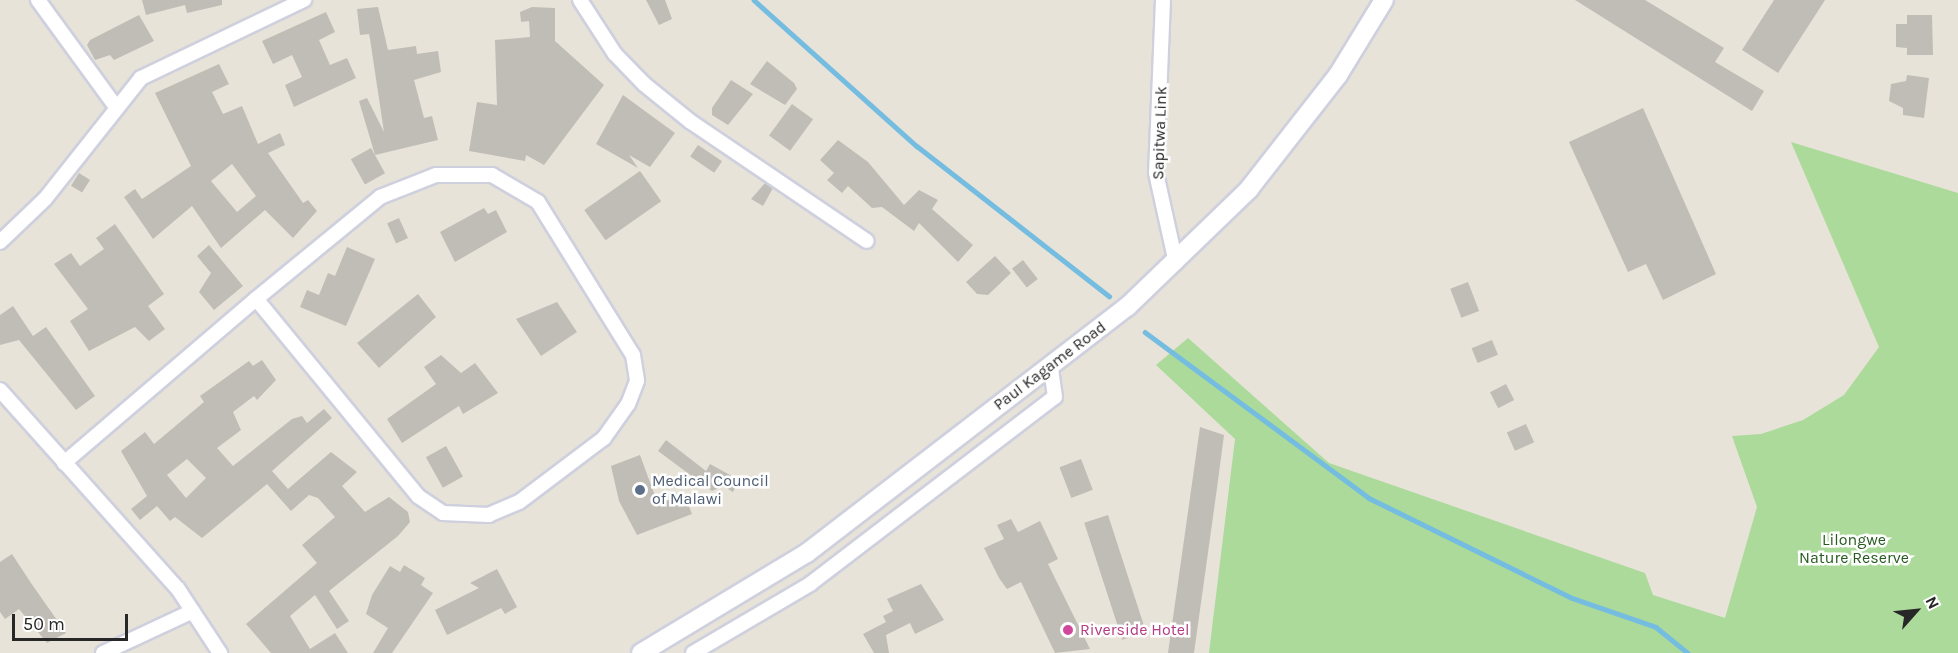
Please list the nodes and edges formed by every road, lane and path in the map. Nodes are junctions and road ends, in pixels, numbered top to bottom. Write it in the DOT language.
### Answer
graph roads {
  1 [pos="38,0"];
  2 [pos="304,0"];
  3 [pos="580,0"];
  4 [pos="1163,0"];
  5 [pos="1384,0"];
  6 [pos="275,5"];
  7 [pos="116,107"];
  8 [pos="867,241"];
  9 [pos="0,242"];
  10 [pos="1176,263"];
  11 [pos="256,299"];
  12 [pos="1051,367"];
  13 [pos="0,390"];
  14 [pos="64,463"];
  15 [pos="193,611"];
  16 [pos="103,653"];
  17 [pos="220,653"];
  18 [pos="641,653"];
  19 [pos="693,653"];
  1 -- 7 [label="street"];
  2 -- 6 [label="street"];
  3 -- 8 [label="street"];
  4 -- 10 [label="street, Sapitwa Link"];
  5 -- 10 [label="street, Paul Kagame Road"];
  6 -- 7 [label="street"];
  7 -- 9 [label="street"];
  10 -- 12 [label="street, Paul Kagame Road"];
  11 -- 11 [label="street"];
  11 -- 14 [label="street"];
  12 -- 18 [label="street, Paul Kagame Road"];
  12 -- 19 [label="street"];
  13 -- 14 [label="street"];
  14 -- 15 [label="street"];
  15 -- 16 [label="street"];
  15 -- 17 [label="street"];
}
